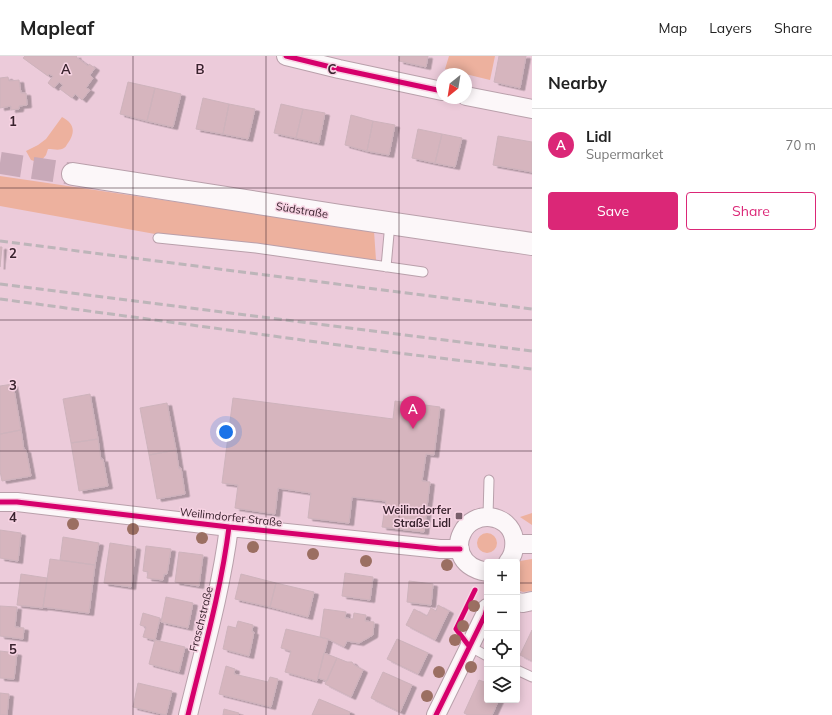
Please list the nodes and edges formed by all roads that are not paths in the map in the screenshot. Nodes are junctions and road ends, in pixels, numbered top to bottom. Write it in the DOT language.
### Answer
graph roads {
  1 [pos="286,56"];
  2 [pos="436,90"];
  3 [pos="472,97"];
  4 [pos="532,109"];
  5 [pos="73,174"];
  6 [pos="390,223"];
  7 [pos="158,238"];
  8 [pos="532,244"];
  9 [pos="386,267"];
  10 [pos="423,272"];
  11 [pos="489,480"];
  12 [pos="0,502"];
  13 [pos="488,516"];
  14 [pos="229,527"];
  15 [pos="523,544"];
  16 [pos="460,549"];
  17 [pos="510,559"];
  18 [pos="484,572"];
  19 [pos="532,601"];
  20 [pos="520,602"];
  21 [pos="484,616"];
  22 [pos="469,646"];
  23 [pos="484,654"];
  24 [pos="520,671"];
  25 [pos="532,677"];
  26 [pos="188,715"];
  27 [pos="436,715"];
  1 -- 2 [label="street"];
  3 -- 4 [label="street"];
  5 -- 6 [label="main road, Südstraße"];
  6 -- 8 [label="main road, Südstraße"];
  6 -- 9 [label="lane"];
  7 -- 9 [label="lane"];
  9 -- 10 [label="lane"];
  11 -- 13 [label="lane"];
  12 -- 14 [label="street, Weilimdorfer Straße"];
  13 -- 15 [label="street"];
  13 -- 16 [label="street"];
  14 -- 16 [label="street, Weilimdorfer Straße"];
  14 -- 26 [label="street, Fraschstraße"];
  15 -- 17 [label="street"];
  16 -- 18 [label="street"];
  19 -- 20 [label="street"];
  21 -- 22 [label="street"];
  22 -- 23 [label="lane"];
  22 -- 27 [label="street"];
  24 -- 25 [label="lane"];
}
